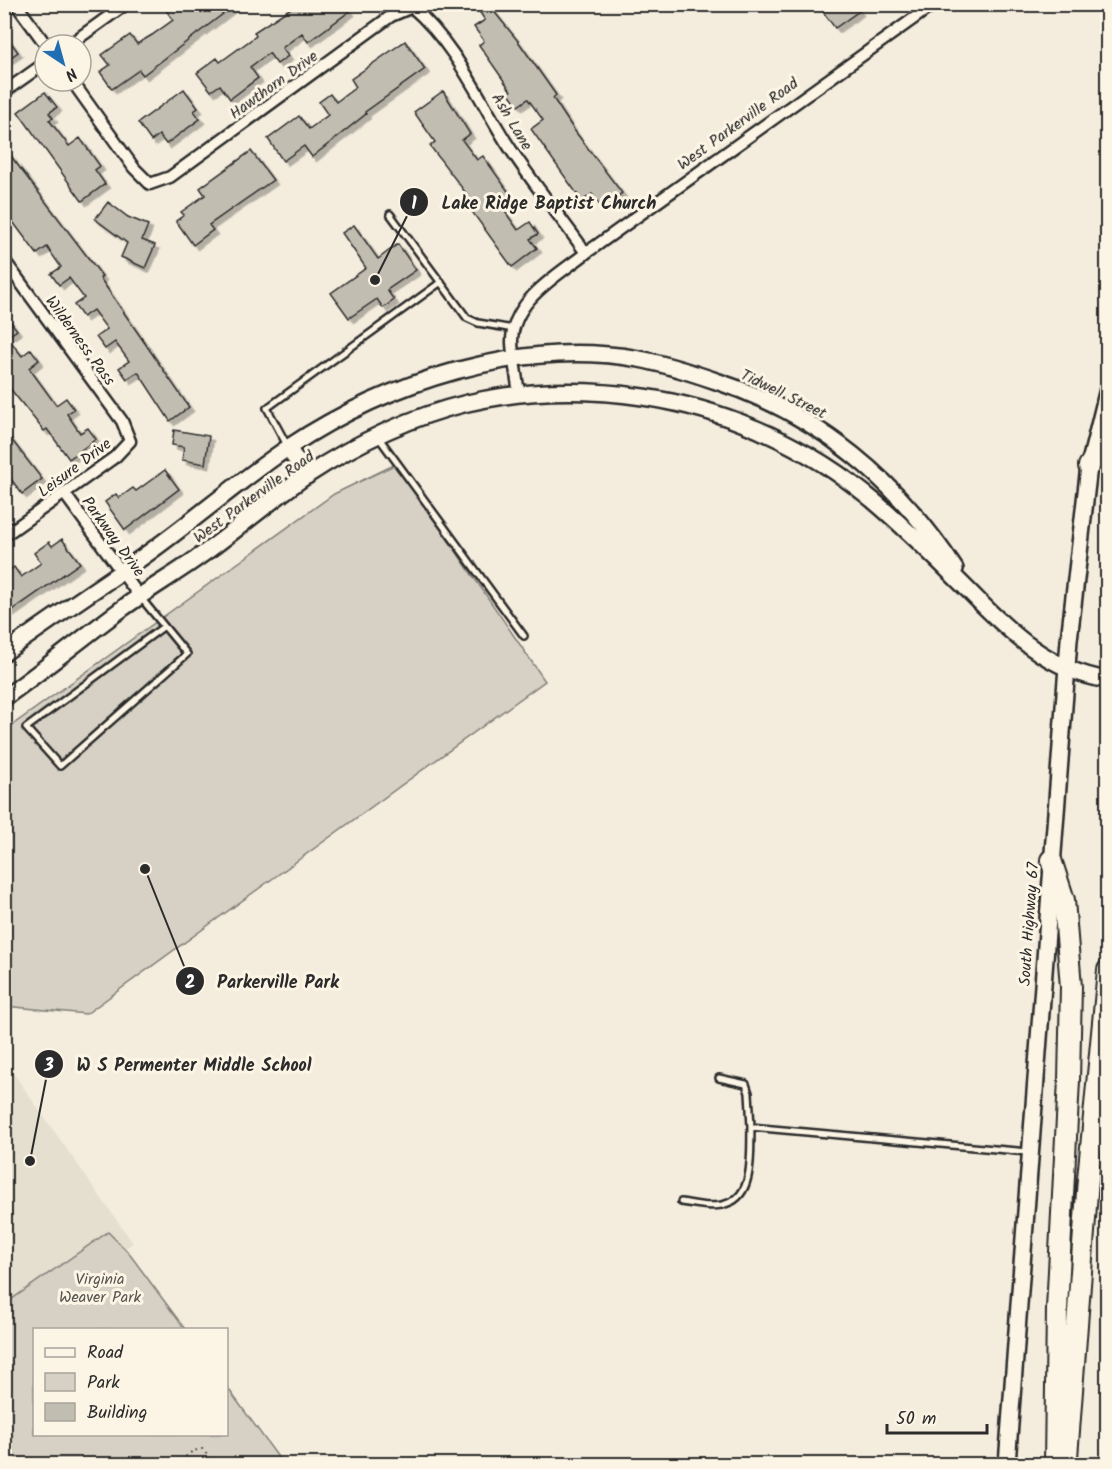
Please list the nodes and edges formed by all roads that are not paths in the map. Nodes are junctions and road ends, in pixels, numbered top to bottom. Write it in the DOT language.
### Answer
graph roads {
  1 [pos="16,4"];
  2 [pos="126,4"];
  3 [pos="934,4"];
  4 [pos="412,7"];
  5 [pos="37,33"];
  6 [pos="86,33"];
  7 [pos="33,71"];
  8 [pos="4,92"];
  9 [pos="81,93"];
  10 [pos="390,214"];
  11 [pos="586,253"];
  12 [pos="4,260"];
  13 [pos="441,282"];
  14 [pos="514,329"];
  15 [pos="514,360"];
  16 [pos="1107,389"];
  17 [pos="519,394"];
  18 [pos="1107,423"];
  19 [pos="378,437"];
  20 [pos="130,441"];
  21 [pos="288,448"];
  22 [pos="1089,466"];
  23 [pos="307,476"];
  24 [pos="64,493"];
  25 [pos="4,536"];
  26 [pos="121,571"];
  27 [pos="969,591"];
  28 [pos="140,597"];
  29 [pos="163,627"];
  30 [pos="524,636"];
  31 [pos="4,653"];
  32 [pos="1067,668"];
  33 [pos="1107,680"];
  34 [pos="4,698"];
  35 [pos="1051,860"];
  36 [pos="1107,970"];
  37 [pos="719,1078"];
  38 [pos="751,1127"];
  39 [pos="1030,1152"];
  40 [pos="681,1202"];
  41 [pos="1007,1464"];
  42 [pos="1055,1464"];
  43 [pos="1066,1464"];
  1 -- 5 [label="street"];
  2 -- 6 [label="street"];
  3 -- 11 [label="street, West Parkerville Road"];
  4 -- 9 [label="street, Hawthorn Drive"];
  4 -- 11 [label="street, Ash Lane"];
  7 -- 8 [label="street"];
  10 -- 13 [label="lane"];
  11 -- 14 [label="street, West Parkerville Road"];
  12 -- 20 [label="street, Wilderness Pass"];
  13 -- 14 [label="lane"];
  13 -- 21 [label="lane"];
  14 -- 15 [label="street, West Parkerville Road"];
  15 -- 17 [label="street, West Parkerville Road"];
  15 -- 21 [label="main road, West Parkerville Road"];
  15 -- 27 [label="main road, Tidwell Street"];
  16 -- 22 [label="main road, South Highway 67"];
  17 -- 19 [label="main road, West Parkerville Road"];
  17 -- 27 [label="main road, Tidwell Street"];
  18 -- 22 [label="highway"];
  19 -- 23 [label="main road, West Parkerville Road"];
  19 -- 30 [label="lane"];
  20 -- 24 [label="street, Leisure Drive"];
  21 -- 23 [label="main road"];
  21 -- 26 [label="main road, West Parkerville Road"];
  22 -- 32 [label="main road, South Highway 67"];
  23 -- 28 [label="main road, West Parkerville Road"];
  24 -- 25 [label="street, Leisure Drive"];
  24 -- 26 [label="street, Parkway Drive"];
  26 -- 28 [label="street, Parkway Drive"];
  26 -- 31 [label="main road, West Parkerville Road"];
  27 -- 32 [label="main road, Tidwell Street"];
  28 -- 29 [label="lane"];
  28 -- 34 [label="main road, West Parkerville Road"];
  29 -- 29 [label="lane"];
  32 -- 33 [label="main road, Tidwell Street"];
  32 -- 35 [label="main road, South Highway 67"];
  35 -- 39 [label="main road, South Highway 67"];
  35 -- 42 [label="highway"];
  36 -- 43 [label="highway"];
  37 -- 38 [label="lane"];
  38 -- 39 [label="lane"];
  38 -- 40 [label="lane"];
  39 -- 41 [label="main road, South Highway 67"];
}
